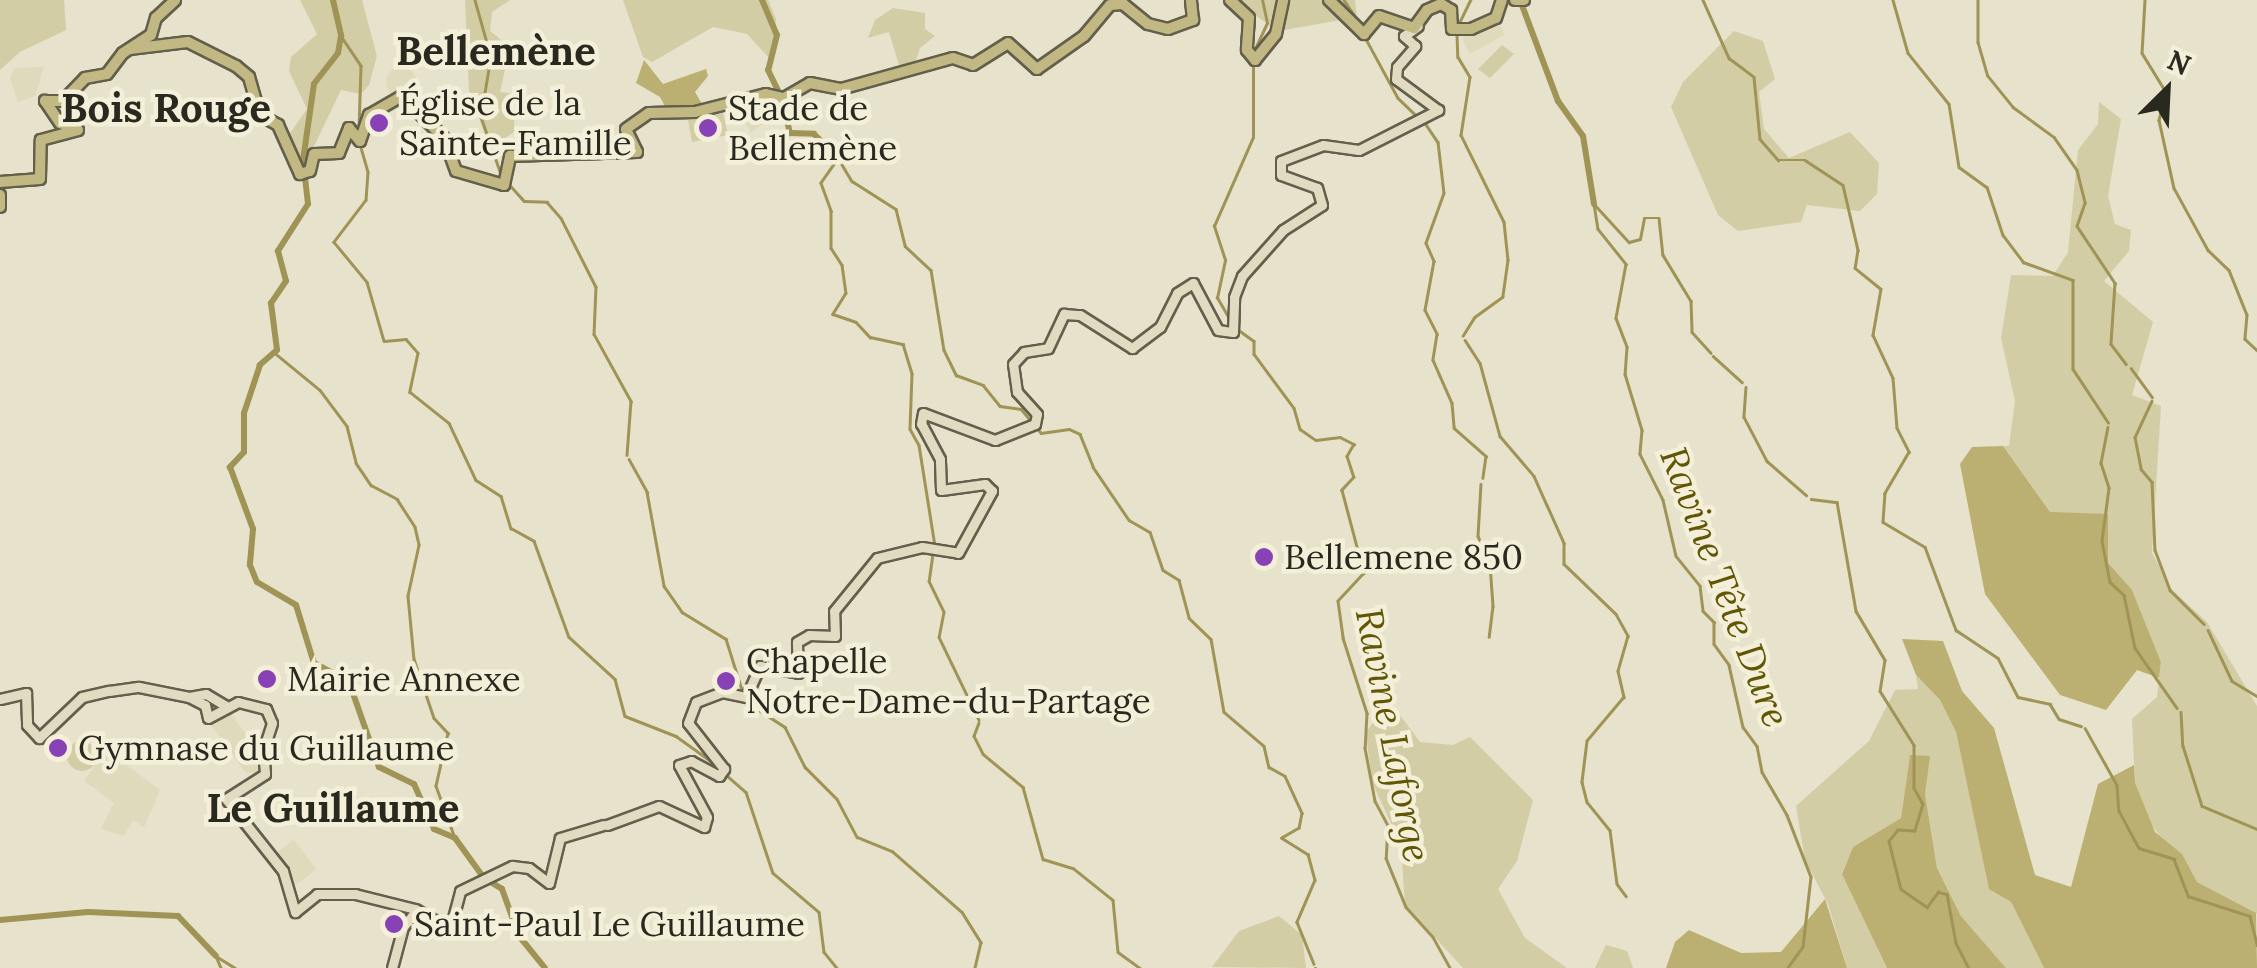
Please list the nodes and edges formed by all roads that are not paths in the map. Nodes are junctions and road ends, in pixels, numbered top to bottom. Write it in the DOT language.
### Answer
graph roads {
  1 [pos="175,0"];
  2 [pos="1190,0"];
  3 [pos="1230,0"];
  4 [pos="1282,0"];
  5 [pos="1329,0"];
  6 [pos="1502,0"];
  7 [pos="1418,26"];
  8 [pos="135,48"];
  9 [pos="0,182"];
  10 [pos="0,195"];
  11 [pos="0,207"];
  12 [pos="189,697"];
  13 [pos="0,699"];
  14 [pos="226,706"];
  15 [pos="417,910"];
  16 [pos="392,968"];
  1 -- 8 [label="main road"];
  2 -- 8 [label="main road"];
  3 -- 4 [label="main road"];
  5 -- 7 [label="main road"];
  6 -- 7 [label="main road"];
  7 -- 15 [label="main road"];
  8 -- 9 [label="main road"];
  10 -- 11 [label="main road"];
  12 -- 13 [label="main road"];
  12 -- 14 [label="main road"];
  12 -- 14 [label="main road"];
  14 -- 15 [label="main road"];
  15 -- 16 [label="main road"];
}
